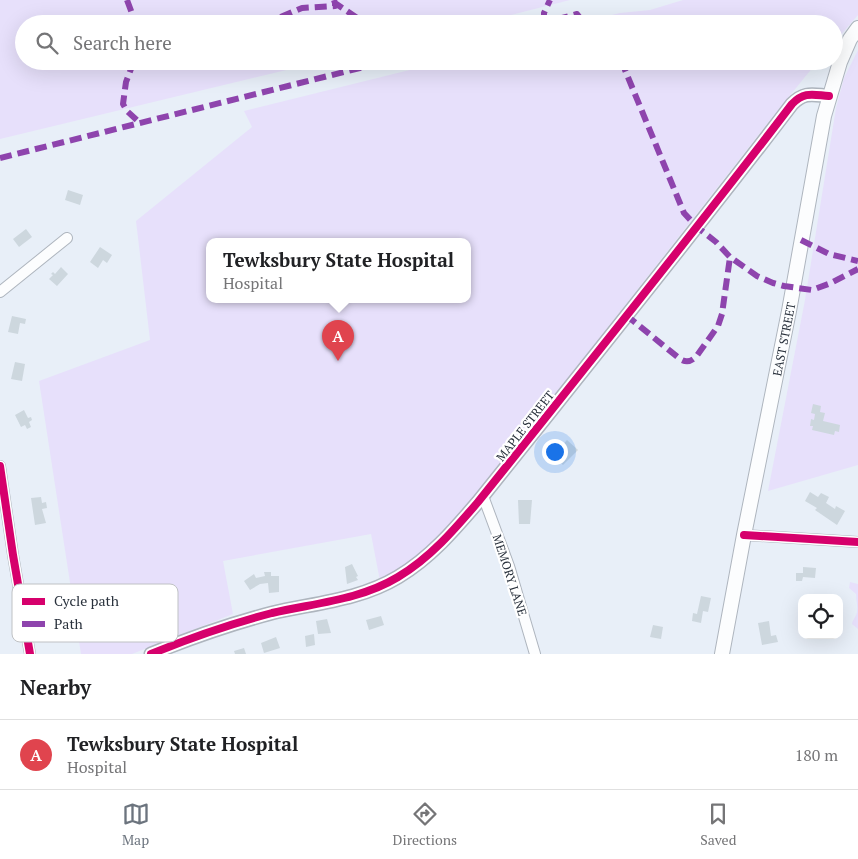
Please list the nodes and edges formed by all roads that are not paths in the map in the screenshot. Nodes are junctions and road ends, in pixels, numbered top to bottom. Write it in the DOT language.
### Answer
graph roads {
  1 [pos="858,28"];
  2 [pos="843,55"];
  3 [pos="838,70"];
  4 [pos="829,96"];
  5 [pos="67,238"];
  6 [pos="0,292"];
  7 [pos="0,466"];
  8 [pos="483,496"];
  9 [pos="2,502"];
  10 [pos="744,535"];
  11 [pos="858,542"];
  12 [pos="17,584"];
  13 [pos="151,654"];
  14 [pos="535,654"];
  15 [pos="722,654"];
  1 -- 2 [label="main road, EAST STREET"];
  3 -- 4 [label="main road, EAST STREET"];
  4 -- 8 [label="street, MAPLE STREET"];
  4 -- 10 [label="main road, EAST STREET"];
  5 -- 6 [label="street"];
  7 -- 9 [label="street"];
  8 -- 13 [label="street, MAPLE STREET"];
  8 -- 14 [label="street, MEMORY LANE"];
  9 -- 12 [label="street"];
  10 -- 11 [label="street"];
  10 -- 15 [label="main road, EAST STREET"];
}
